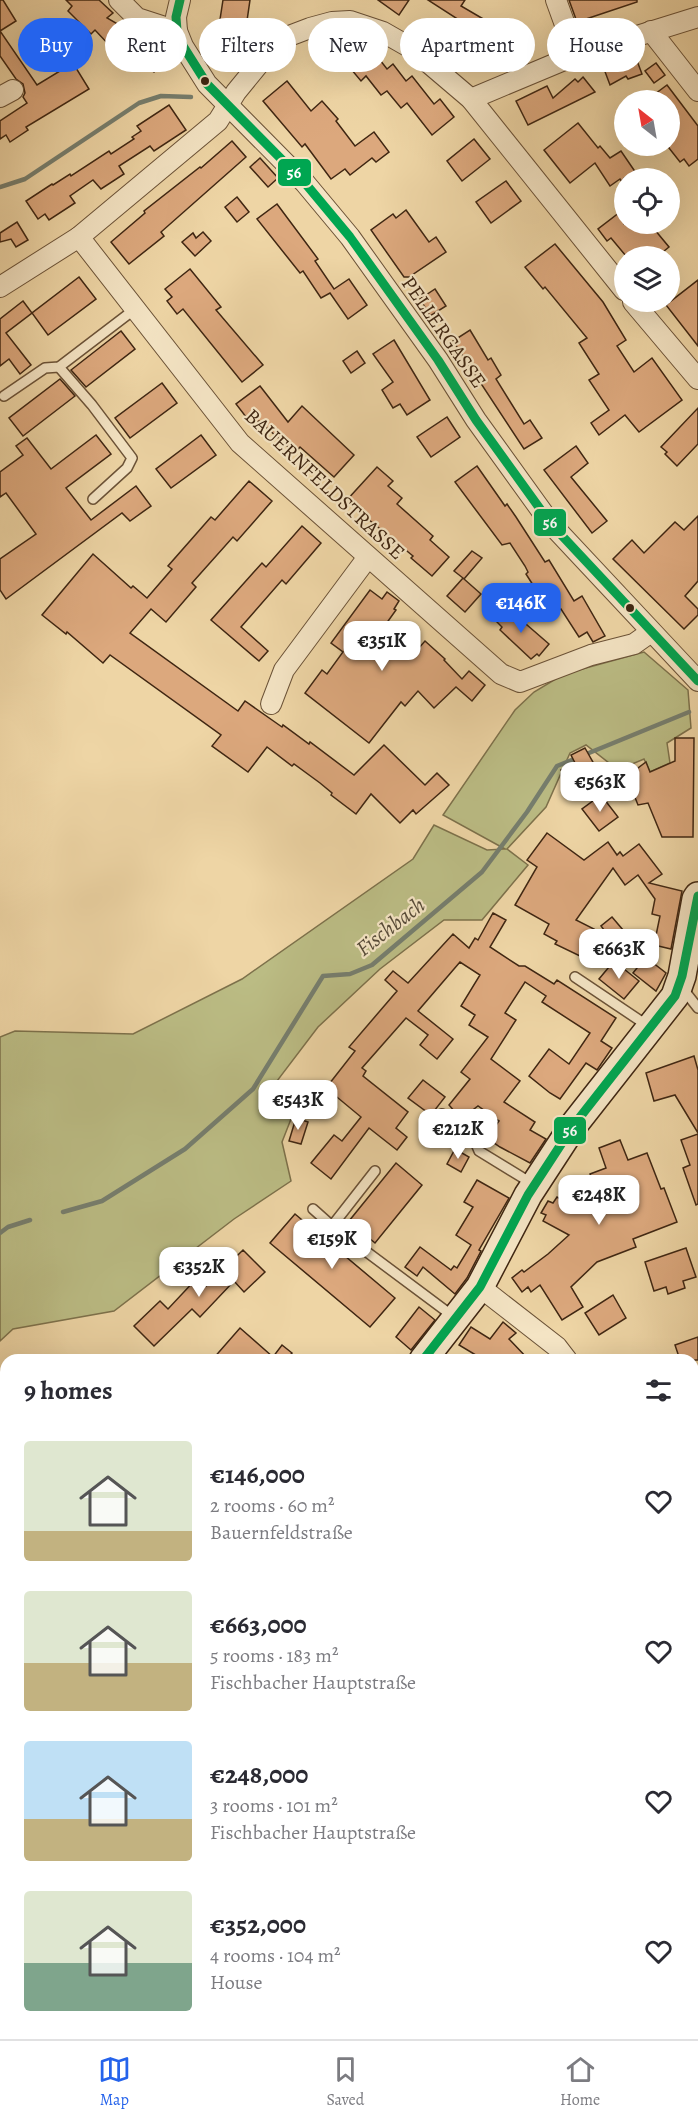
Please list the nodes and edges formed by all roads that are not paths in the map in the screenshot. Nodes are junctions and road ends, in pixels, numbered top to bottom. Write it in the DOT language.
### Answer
graph roads {
  1 [pos="119,0"];
  2 [pos="180,0"];
  3 [pos="556,0"];
  4 [pos="698,17"];
  5 [pos="136,18"];
  6 [pos="176,18"];
  7 [pos="563,18"];
  8 [pos="651,31"];
  9 [pos="645,33"];
  10 [pos="187,52"];
  11 [pos="547,67"];
  12 [pos="698,91"];
  13 [pos="471,99"];
  14 [pos="229,106"];
  15 [pos="79,237"];
  16 [pos="614,278"];
  17 [pos="0,287"];
  18 [pos="135,309"];
  19 [pos="641,312"];
  20 [pos="59,367"];
  21 [pos="698,379"];
  22 [pos="4,396"];
  23 [pos="93,499"];
  24 [pos="368,557"];
  25 [pos="651,632"];
  26 [pos="698,681"];
  27 [pos="271,704"];
  28 [pos="698,896"];
  29 [pos="575,977"];
  30 [pos="679,984"];
  31 [pos="698,1008"];
  32 [pos="651,1028"];
  33 [pos="442,1114"];
  34 [pos="375,1171"];
  35 [pos="535,1186"];
  36 [pos="314,1209"];
  37 [pos="332,1226"];
  38 [pos="480,1287"];
  39 [pos="456,1319"];
  40 [pos="428,1354"];
  41 [pos="562,1354"];
  1 -- 5 [label="street"];
  2 -- 6 [label="street"];
  3 -- 7 [label="street"];
  4 -- 8 [label="street"];
  8 -- 9 [label="street"];
  8 -- 12 [label="street"];
  10 -- 14 [label="street, PELLERGASSE"];
  11 -- 13 [label="street"];
  13 -- 14 [label="street"];
  13 -- 16 [label="street"];
  14 -- 15 [label="street"];
  14 -- 25 [label="street, PELLERGASSE"];
  15 -- 17 [label="street"];
  15 -- 18 [label="street, BAUERNFELDSTRASSE"];
  18 -- 20 [label="lane"];
  18 -- 24 [label="street, BAUERNFELDSTRASSE"];
  19 -- 21 [label="street"];
  20 -- 22 [label="lane"];
  20 -- 23 [label="lane"];
  24 -- 25 [label="street, BAUERNFELDSTRASSE"];
  24 -- 27 [label="street"];
  25 -- 26 [label="street, PELLERGASSE"];
  28 -- 30 [label="main road"];
  29 -- 32 [label="lane"];
  30 -- 31 [label="lane"];
  30 -- 32 [label="main road"];
  32 -- 35 [label="main road"];
  33 -- 35 [label="lane"];
  34 -- 37 [label="lane"];
  35 -- 38 [label="main road"];
  36 -- 37 [label="lane"];
  37 -- 39 [label="lane"];
  38 -- 39 [label="main road"];
  38 -- 41 [label="street"];
  39 -- 40 [label="main road"];
}
